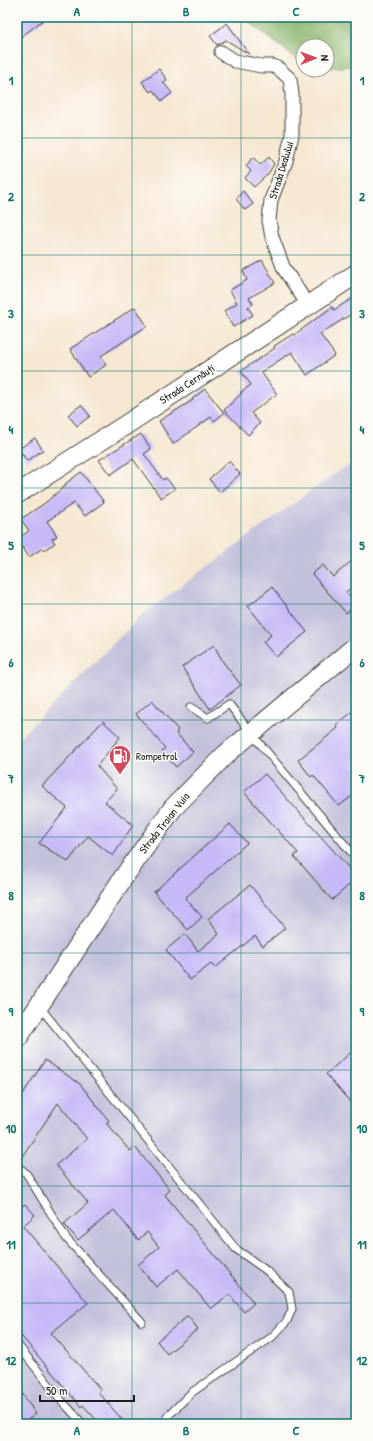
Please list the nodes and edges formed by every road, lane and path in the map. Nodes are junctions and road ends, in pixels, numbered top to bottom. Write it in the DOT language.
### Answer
graph roads {
  1 [pos="221,52"];
  2 [pos="356,274"];
  3 [pos="308,305"];
  4 [pos="17,494"];
  5 [pos="356,646"];
  6 [pos="191,708"];
  7 [pos="251,733"];
  8 [pos="356,858"];
  9 [pos="39,1006"];
  10 [pos="17,1039"];
  11 [pos="17,1166"];
  12 [pos="142,1322"];
  13 [pos="17,1344"];
  14 [pos="24,1354"];
  15 [pos="17,1359"];
  16 [pos="167,1417"];
  17 [pos="83,1424"];
  1 -- 3 [label="street, Strada Dealului"];
  2 -- 3 [label="main road, Strada Cernăuți"];
  3 -- 4 [label="main road, Strada Cernăuți"];
  5 -- 7 [label="main road, Strada Traian Vuia"];
  6 -- 7 [label="lane"];
  7 -- 8 [label="lane"];
  7 -- 9 [label="main road, Strada Traian Vuia"];
  9 -- 10 [label="main road, Strada Traian Vuia"];
  9 -- 16 [label="lane"];
  11 -- 12 [label="lane"];
  13 -- 14 [label="lane"];
  14 -- 15 [label="lane"];
  14 -- 17 [label="lane"];
}
